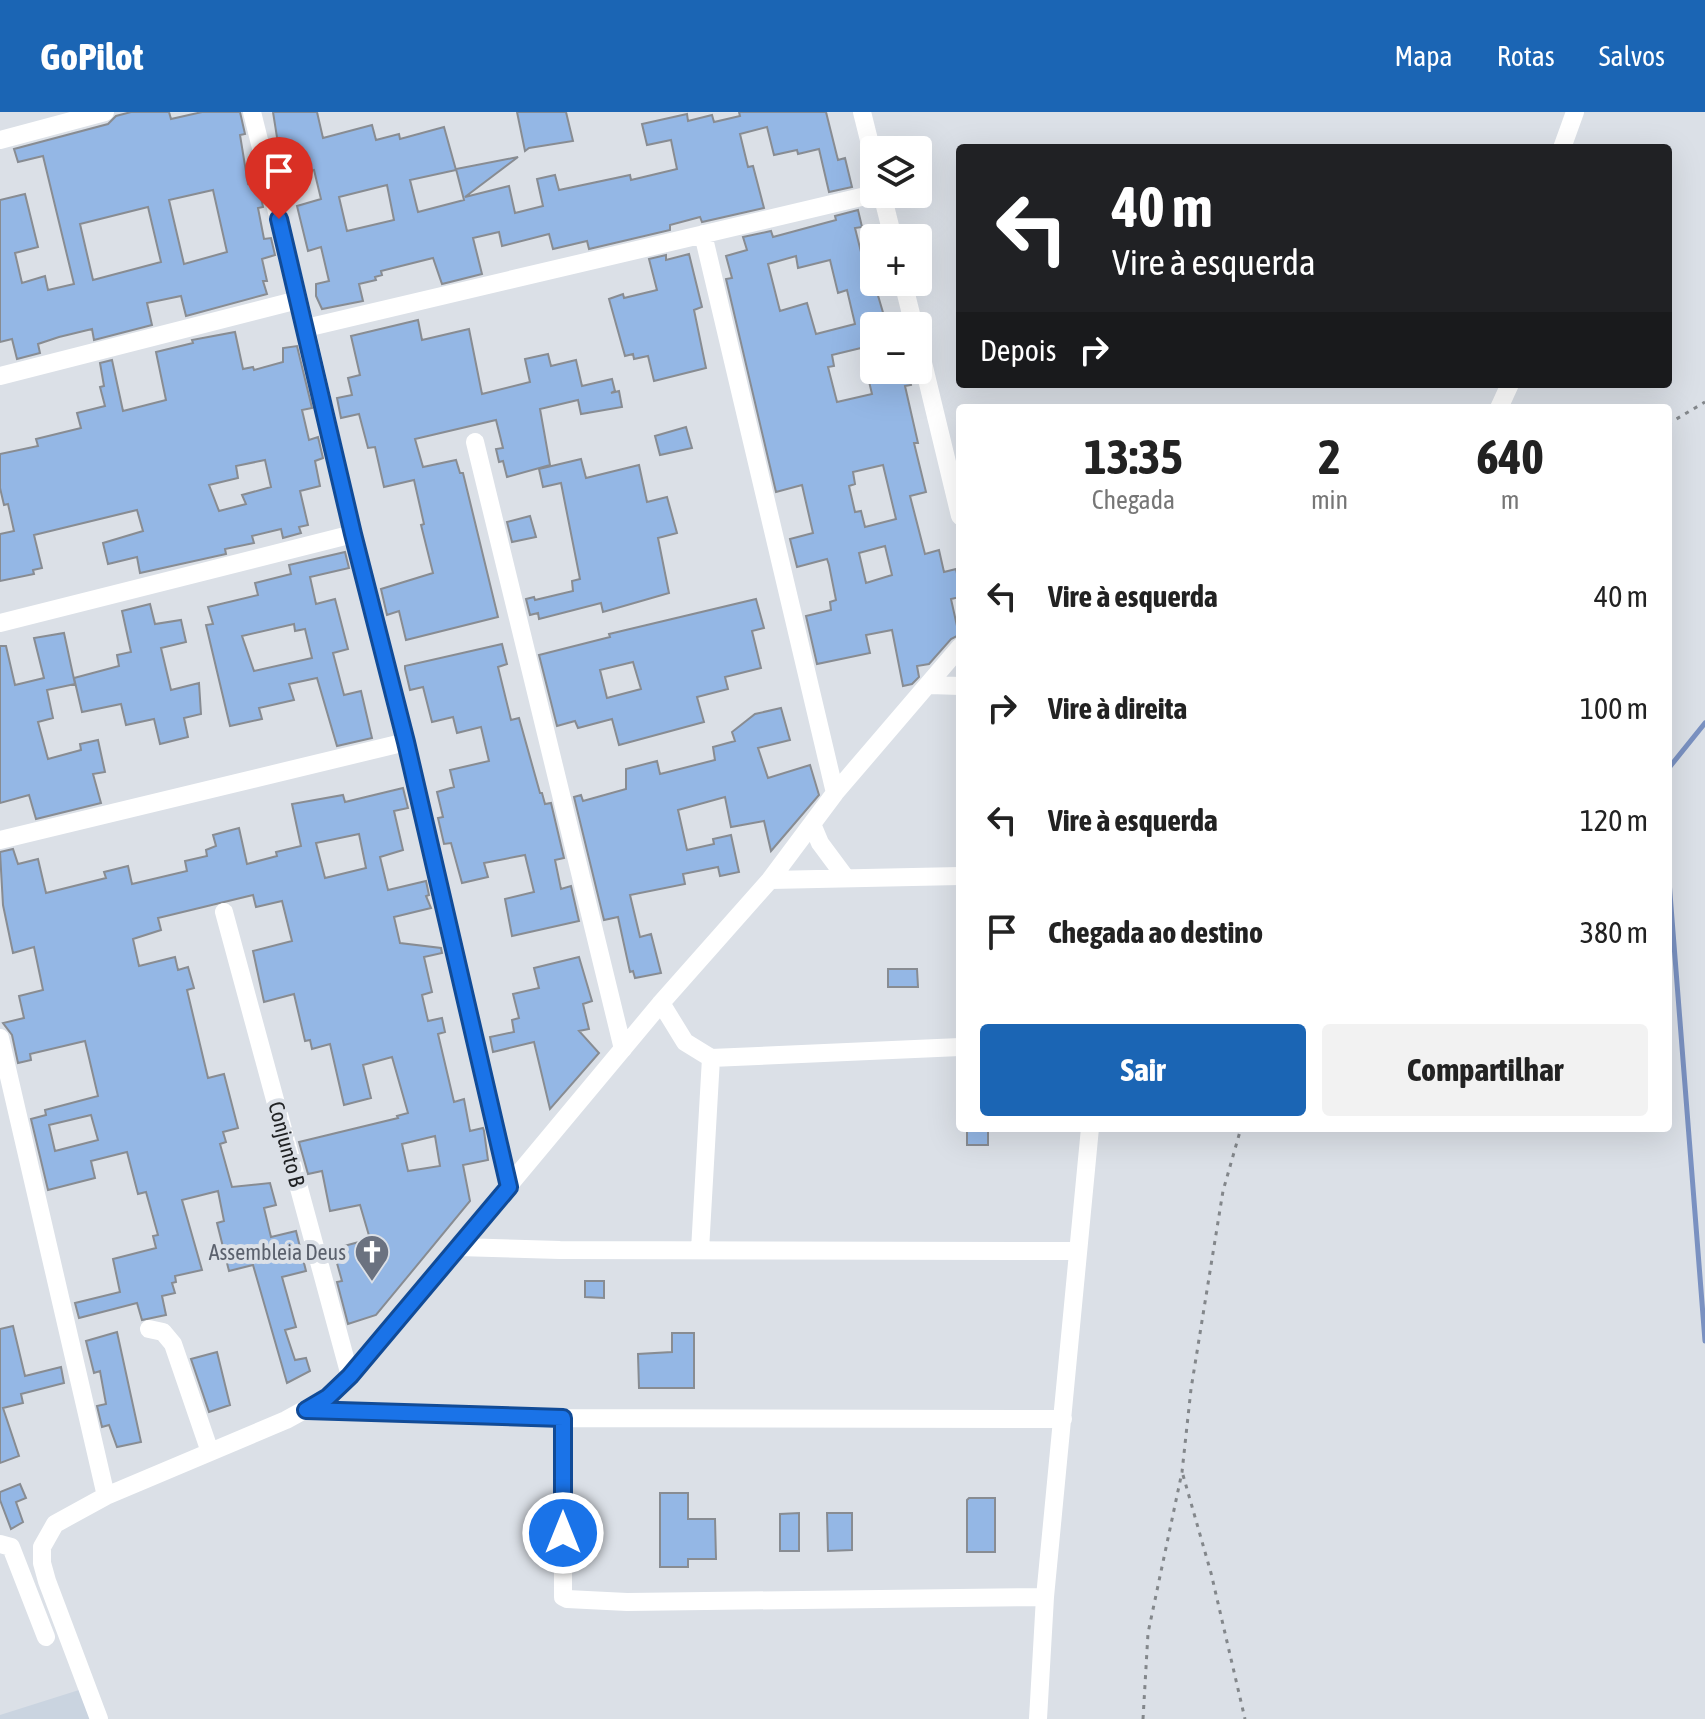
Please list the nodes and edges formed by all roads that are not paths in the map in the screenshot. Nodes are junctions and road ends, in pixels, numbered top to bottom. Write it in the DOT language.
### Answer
graph roads {
  1 [pos="105,112"];
  2 [pos="252,112"];
  3 [pos="862,112"];
  4 [pos="1575,112"];
  5 [pos="868,136"];
  6 [pos="0,140"];
  7 [pos="1563,144"];
  8 [pos="860,197"];
  9 [pos="703,234"];
  10 [pos="298,300"];
  11 [pos="306,328"];
  12 [pos="0,376"];
  13 [pos="928,384"];
  14 [pos="475,442"];
  15 [pos="956,499"];
  16 [pos="353,534"];
  17 [pos="0,623"];
  18 [pos="956,652"];
  19 [pos="930,685"];
  20 [pos="956,686"];
  21 [pos="406,742"];
  22 [pos="835,793"];
  23 [pos="812,824"];
  24 [pos="0,840"];
  25 [pos="956,876"];
  26 [pos="846,878"];
  27 [pos="770,880"];
  28 [pos="224,912"];
  29 [pos="661,1003"];
  30 [pos="0,1038"];
  31 [pos="956,1047"];
  32 [pos="623,1049"];
  33 [pos="711,1058"];
  34 [pos="1090,1132"];
  35 [pos="509,1187"];
  36 [pos="458,1247"];
  37 [pos="700,1250"];
  38 [pos="1078,1251"];
  39 [pos="149,1329"];
  40 [pos="350,1376"];
  41 [pos="306,1410"];
  42 [pos="563,1418"];
  43 [pos="1063,1419"];
  44 [pos="210,1452"];
  45 [pos="106,1496"];
  46 [pos="0,1544"];
  47 [pos="1045,1597"];
  48 [pos="46,1637"];
  49 [pos="99,1719"];
  50 [pos="1038,1719"];
  1 -- 6 [label="street"];
  2 -- 10 [label="street"];
  3 -- 5 [label="street"];
  4 -- 7 [label="street"];
  8 -- 9 [label="street"];
  9 -- 11 [label="street"];
  9 -- 22 [label="street"];
  10 -- 11 [label="street"];
  10 -- 12 [label="street"];
  11 -- 16 [label="street"];
  13 -- 15 [label="street"];
  14 -- 32 [label="street"];
  16 -- 17 [label="street"];
  16 -- 21 [label="street"];
  18 -- 19 [label="street"];
  19 -- 20 [label="street"];
  19 -- 22 [label="street"];
  21 -- 24 [label="street"];
  21 -- 35 [label="street"];
  22 -- 23 [label="street"];
  23 -- 26 [label="street"];
  23 -- 27 [label="street"];
  25 -- 26 [label="street"];
  26 -- 27 [label="street"];
  27 -- 29 [label="street"];
  28 -- 40 [label="street, Conjunto B"];
  29 -- 32 [label="street"];
  29 -- 33 [label="street"];
  30 -- 45 [label="street"];
  31 -- 33 [label="street"];
  32 -- 35 [label="street"];
  33 -- 37 [label="street"];
  34 -- 38 [label="street"];
  35 -- 36 [label="street"];
  36 -- 37 [label="street"];
  36 -- 40 [label="street"];
  37 -- 38 [label="street"];
  38 -- 43 [label="street"];
  39 -- 44 [label="street"];
  40 -- 41 [label="street"];
  41 -- 42 [label="street"];
  41 -- 44 [label="street"];
  42 -- 43 [label="street"];
  42 -- 47 [label="street"];
  43 -- 47 [label="street"];
  44 -- 45 [label="street"];
  45 -- 49 [label="street"];
  46 -- 48 [label="street"];
  47 -- 50 [label="street"];
}
